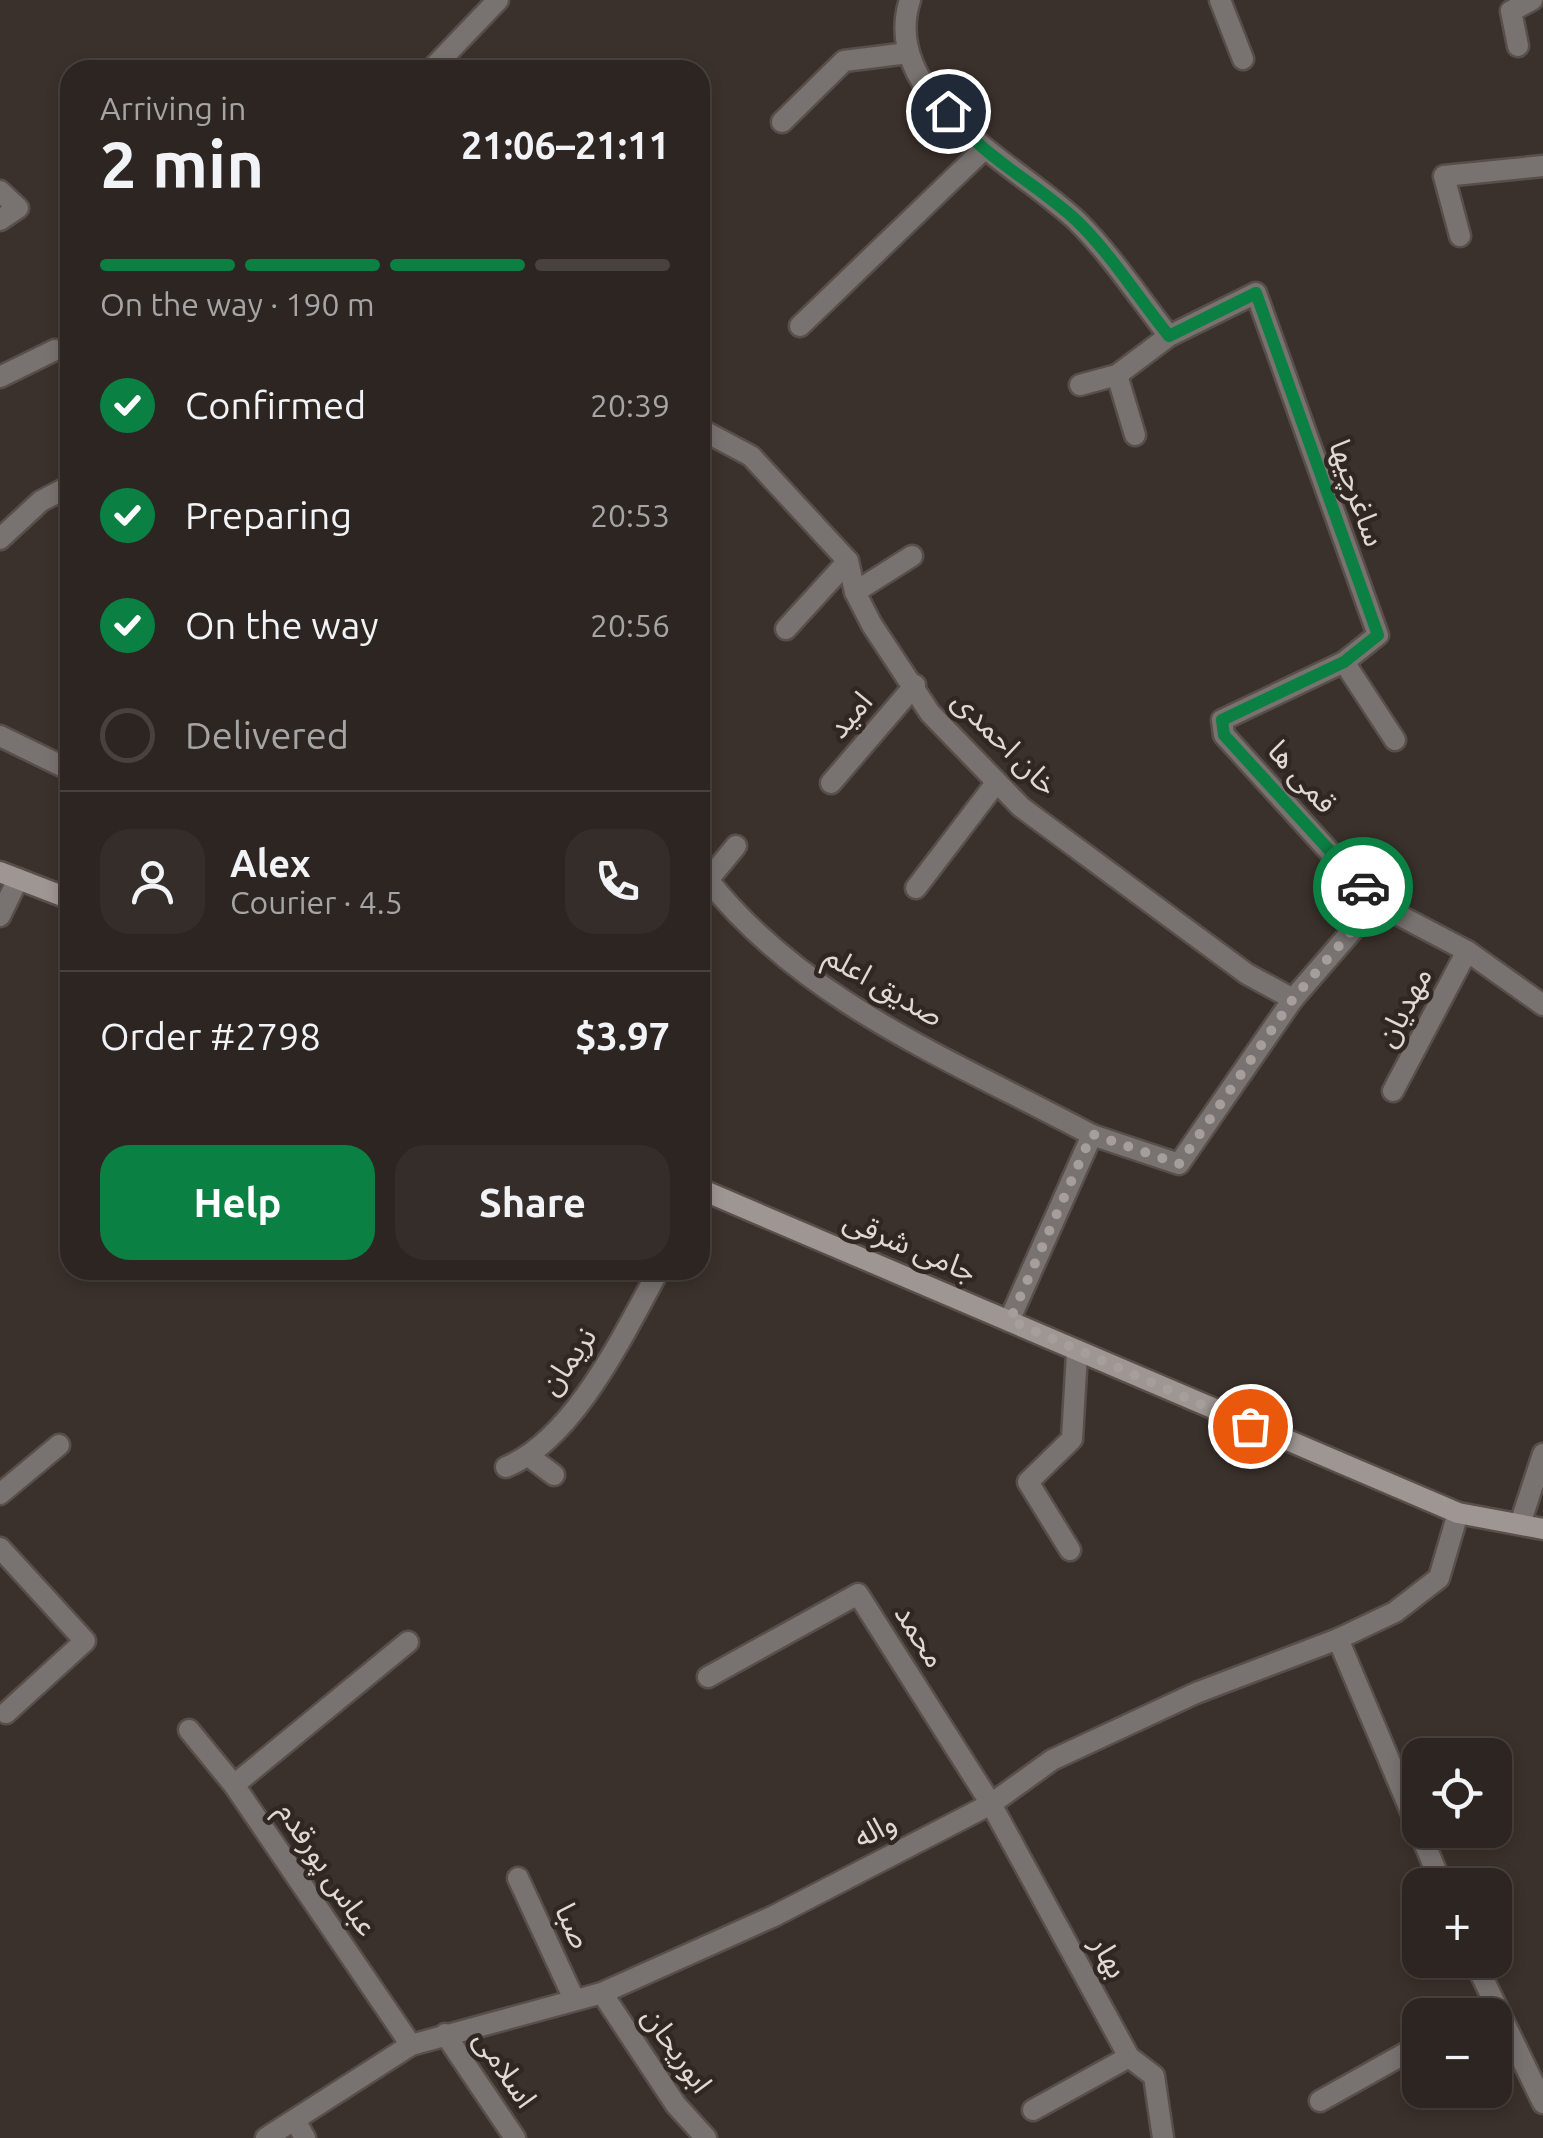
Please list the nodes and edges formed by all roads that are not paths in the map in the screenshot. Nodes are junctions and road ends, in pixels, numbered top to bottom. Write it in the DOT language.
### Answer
graph roads {
  1 [pos="498,0"];
  2 [pos="910,0"];
  3 [pos="1220,0"];
  4 [pos="1532,0"];
  5 [pos="1518,46"];
  6 [pos="908,53"];
  7 [pos="1243,59"];
  8 [pos="441,60"];
  9 [pos="782,122"];
  10 [pos="983,150"];
  11 [pos="1543,166"];
  12 [pos="0,191"];
  13 [pos="0,220"];
  14 [pos="1460,236"];
  15 [pos="800,326"];
  16 [pos="1169,336"];
  17 [pos="55,350"];
  18 [pos="1118,375"];
  19 [pos="0,378"];
  20 [pos="1080,385"];
  21 [pos="710,434"];
  22 [pos="1135,435"];
  23 [pos="60,492"];
  24 [pos="0,539"];
  25 [pos="912,556"];
  26 [pos="848,561"];
  27 [pos="855,592"];
  28 [pos="786,629"];
  29 [pos="1344,662"];
  30 [pos="914,686"];
  31 [pos="1222,720"];
  32 [pos="0,736"];
  33 [pos="1396,740"];
  34 [pos="60,765"];
  35 [pos="831,783"];
  36 [pos="996,783"];
  37 [pos="736,846"];
  38 [pos="9,875"];
  39 [pos="710,878"];
  40 [pos="710,882"];
  41 [pos="916,888"];
  42 [pos="60,895"];
  43 [pos="1376,903"];
  44 [pos="0,916"];
  45 [pos="1467,951"];
  46 [pos="1293,999"];
  47 [pos="1543,1005"];
  48 [pos="1392,1091"];
  49 [pos="1092,1134"];
  50 [pos="710,1195"];
  51 [pos="653,1280"];
  52 [pos="1010,1320"];
  53 [pos="1077,1353"];
  54 [pos="59,1445"];
  55 [pos="1543,1454"];
  56 [pos="530,1457"];
  57 [pos="506,1467"];
  58 [pos="554,1474"];
  59 [pos="0,1494"];
  60 [pos="1458,1513"];
  61 [pos="1520,1524"];
  62 [pos="1543,1529"];
  63 [pos="0,1548"];
  64 [pos="1070,1550"];
  65 [pos="1338,1639"];
  66 [pos="408,1642"];
  67 [pos="708,1677"];
  68 [pos="6,1713"];
  69 [pos="189,1730"];
  70 [pos="234,1785"];
  71 [pos="991,1804"];
  72 [pos="1435,1868"];
  73 [pos="518,1878"];
  74 [pos="602,1993"];
  75 [pos="574,1999"];
  76 [pos="446,2034"];
  77 [pos="1512,2043"];
  78 [pos="411,2045"];
  79 [pos="1402,2055"];
  80 [pos="1130,2056"];
  81 [pos="1320,2101"];
  82 [pos="1543,2103"];
  83 [pos="1033,2110"];
  84 [pos="300,2129"];
  85 [pos="266,2138"];
  86 [pos="516,2138"];
  87 [pos="706,2138"];
  88 [pos="1163,2138"];
  1 -- 8 [label="street"];
  2 -- 6 [label="street"];
  3 -- 7 [label="street"];
  4 -- 5 [label="street"];
  6 -- 9 [label="street"];
  6 -- 10 [label="street"];
  10 -- 15 [label="street"];
  10 -- 16 [label="street"];
  11 -- 14 [label="street"];
  12 -- 13 [label="street"];
  16 -- 18 [label="street, ساغرچیها"];
  16 -- 29 [label="street, ساغرچیها"];
  17 -- 19 [label="street"];
  18 -- 20 [label="street, ساغرچیها"];
  18 -- 22 [label="street"];
  21 -- 26 [label="street"];
  23 -- 24 [label="street"];
  25 -- 27 [label="street"];
  26 -- 27 [label="street, خان احمدی"];
  26 -- 28 [label="street"];
  27 -- 30 [label="street, خان احمدی"];
  29 -- 31 [label="street, ساغرچیها"];
  29 -- 33 [label="street"];
  30 -- 35 [label="street, امید"];
  30 -- 36 [label="street, خان احمدی"];
  31 -- 43 [label="street, قمی ها"];
  32 -- 34 [label="street"];
  36 -- 41 [label="street"];
  36 -- 46 [label="street, خان احمدی"];
  37 -- 39 [label="street, صدیق اعلم"];
  38 -- 42 [label="street"];
  38 -- 44 [label="street"];
  40 -- 49 [label="street, صدیق اعلم"];
  43 -- 45 [label="street, قمی ها"];
  43 -- 46 [label="street, صدیق اعلم"];
  45 -- 47 [label="street, قمی ها"];
  45 -- 48 [label="street, مهدیان"];
  46 -- 49 [label="street, صدیق اعلم"];
  49 -- 52 [label="street"];
  50 -- 52 [label="street, جامی شرقی"];
  51 -- 56 [label="street, نریمان"];
  52 -- 53 [label="street, جامی شرقی"];
  53 -- 60 [label="street, جامی شرقی"];
  53 -- 64 [label="street"];
  54 -- 59 [label="street"];
  55 -- 61 [label="street"];
  56 -- 57 [label="street, نریمان"];
  56 -- 58 [label="street"];
  60 -- 61 [label="street, جامی شرقی"];
  60 -- 65 [label="street, واله"];
  61 -- 62 [label="street, جامی شرقی"];
  63 -- 68 [label="street"];
  65 -- 71 [label="street, واله"];
  65 -- 72 [label="street"];
  66 -- 70 [label="street"];
  67 -- 71 [label="street, محمد"];
  69 -- 70 [label="street, عباس پورقدم"];
  70 -- 78 [label="street, عباس پورقدم"];
  71 -- 74 [label="street, واله"];
  71 -- 80 [label="street, بهار"];
  73 -- 75 [label="street, صبا"];
  74 -- 75 [label="street, واله"];
  74 -- 87 [label="street, ابوریحان"];
  75 -- 76 [label="street, واله"];
  76 -- 78 [label="street, واله"];
  76 -- 86 [label="street, اسلامی"];
  77 -- 82 [label="street"];
  78 -- 84 [label="street, واله"];
  79 -- 81 [label="street"];
  80 -- 83 [label="street"];
  80 -- 88 [label="street, بهار"];
  84 -- 85 [label="street, واله"];
}
